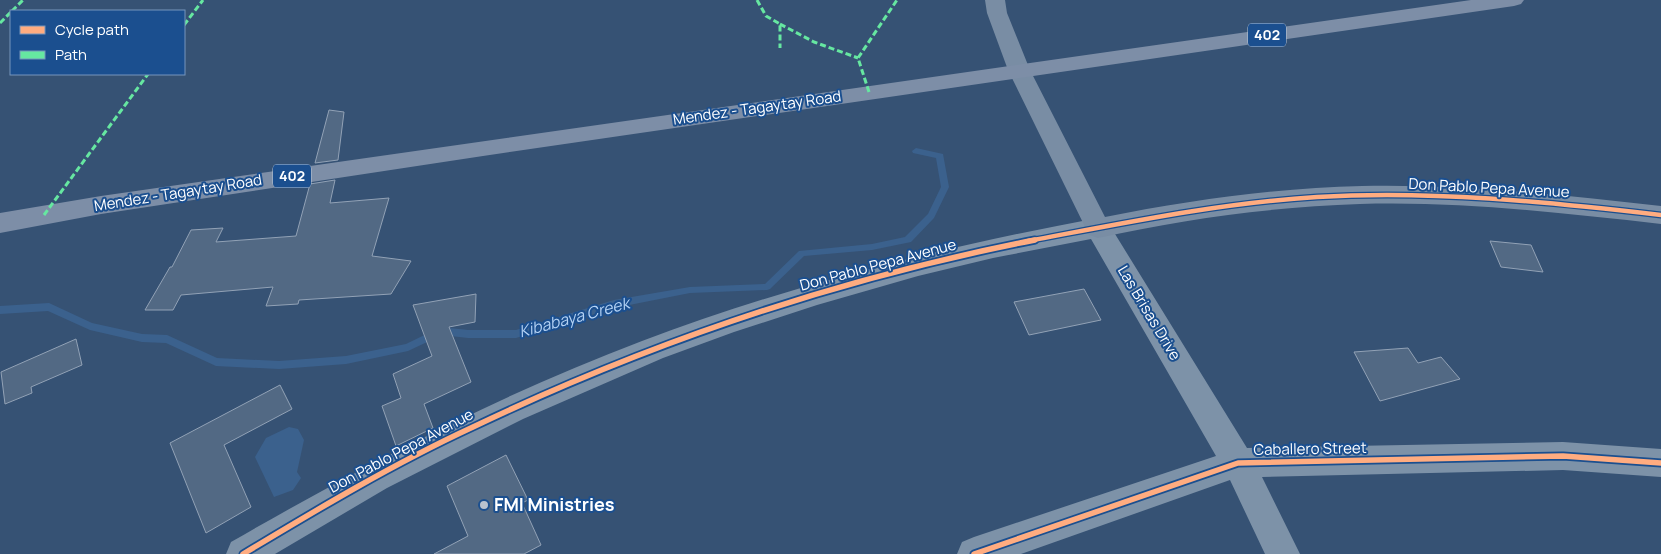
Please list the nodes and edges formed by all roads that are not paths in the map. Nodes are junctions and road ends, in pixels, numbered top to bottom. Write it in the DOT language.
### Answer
graph roads {
  1 [pos="995,0"];
  2 [pos="1514,0"];
  3 [pos="1019,70"];
  4 [pos="1661,214"];
  5 [pos="0,223"];
  6 [pos="1098,228"];
  7 [pos="1238,463"];
  8 [pos="1661,463"];
  9 [pos="243,554"];
  10 [pos="974,554"];
  11 [pos="1283,554"];
  1 -- 3 [label="street, Las Brisas Drive"];
  2 -- 3 [label="main road, Mendez - Tagaytay Road / 402"];
  3 -- 5 [label="main road, Mendez - Tagaytay Road / 402"];
  3 -- 6 [label="street, Las Brisas Drive"];
  4 -- 6 [label="street, Don Pablo Pepa Avenue"];
  6 -- 7 [label="street, Las Brisas Drive"];
  6 -- 9 [label="street, Don Pablo Pepa Avenue"];
  7 -- 8 [label="street, Caballero Street"];
  7 -- 10 [label="street, Caballero Street"];
  7 -- 11 [label="street, Las Brisas Drive"];
}
